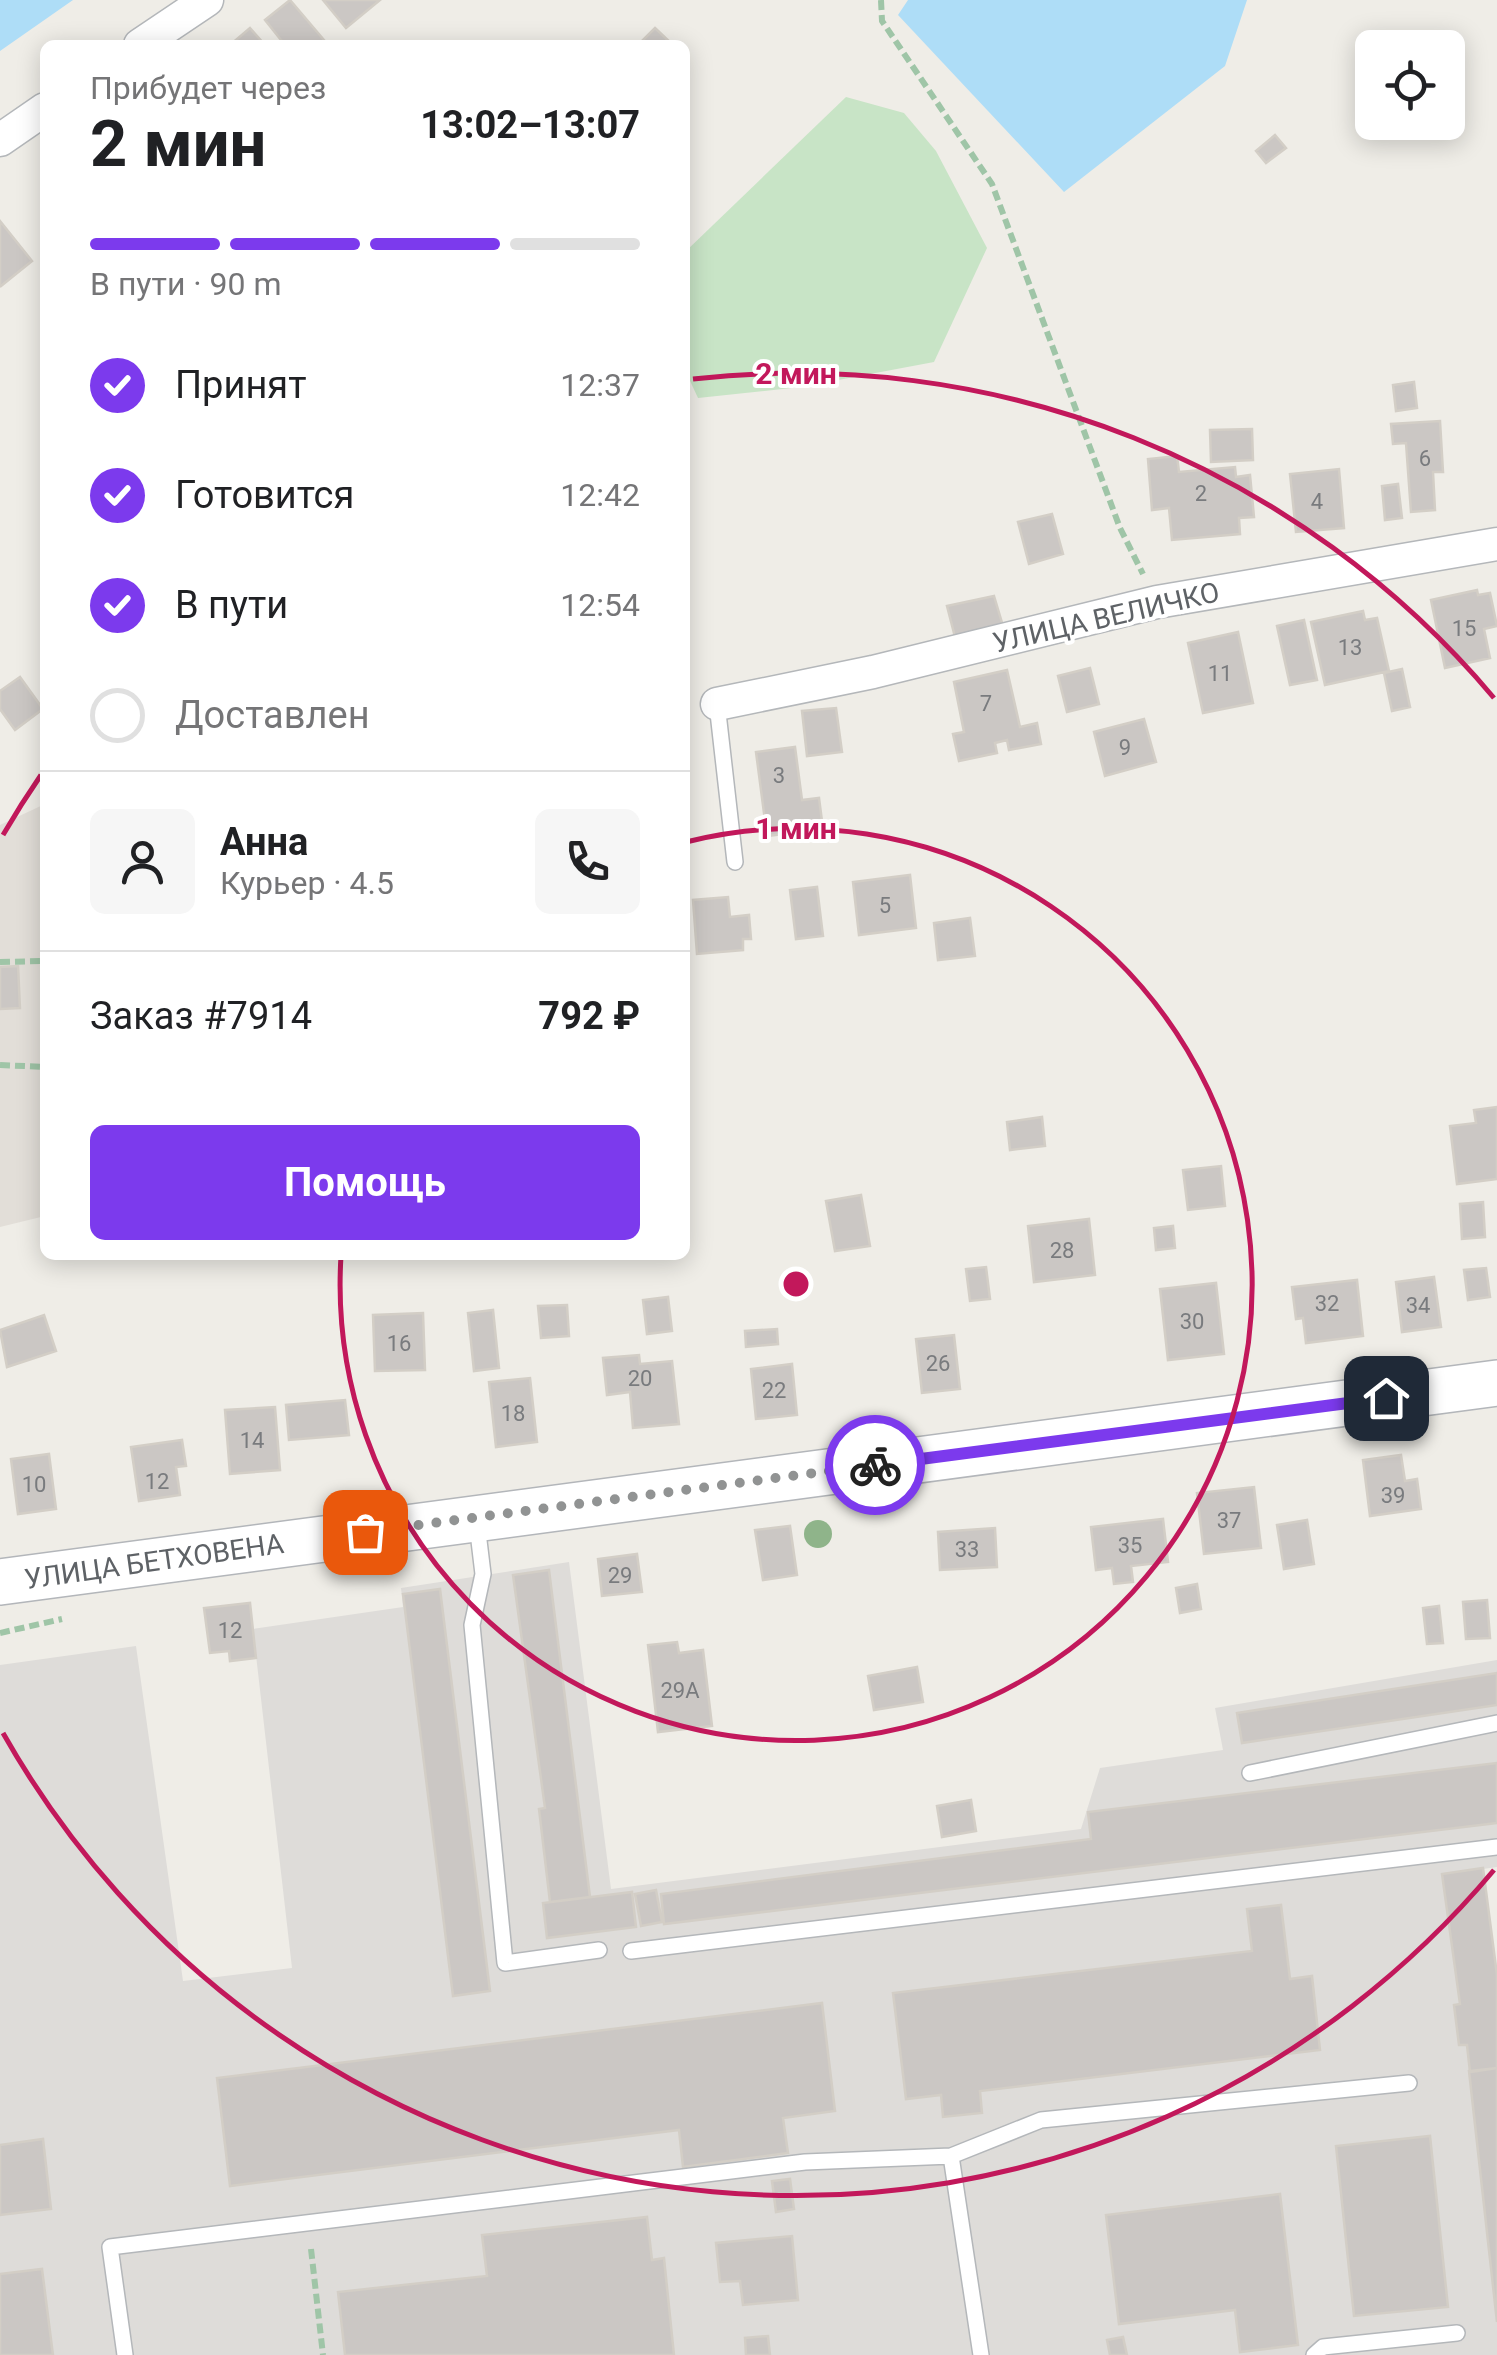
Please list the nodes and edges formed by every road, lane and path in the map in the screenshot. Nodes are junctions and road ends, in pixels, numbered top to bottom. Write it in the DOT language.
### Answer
graph roads {
  1 [pos="207,0"];
  2 [pos="881,0"];
  3 [pos="147,40"];
  4 [pos="40,113"];
  5 [pos="0,140"];
  6 [pos="1497,544"];
  7 [pos="1157,602"];
  8 [pos="718,704"];
  9 [pos="734,862"];
  10 [pos="40,961"];
  11 [pos="0,962"];
  12 [pos="0,1065"];
  13 [pos="40,1067"];
  14 [pos="1497,1383"];
  15 [pos="477,1517"];
  16 [pos="0,1582"];
  17 [pos="1497,1723"];
  18 [pos="1250,1772"];
  19 [pos="1497,1847"];
  20 [pos="598,1950"];
  21 [pos="631,1951"];
  22 [pos="1409,2084"];
  23 [pos="951,2156"];
  24 [pos="308,2223"];
  25 [pos="1457,2333"];
  26 [pos="125,2355"];
  27 [pos="323,2355"];
  28 [pos="981,2355"];
  29 [pos="1314,2355"];
  1 -- 3 [label="street"];
  2 -- 7 [label="path"];
  4 -- 5 [label="street"];
  6 -- 7 [label="street, УЛИЦА ВЕЛИЧКО"];
  7 -- 8 [label="street, УЛИЦА ВЕЛИЧКО"];
  8 -- 9 [label="lane"];
  10 -- 11 [label="path"];
  12 -- 13 [label="path"];
  14 -- 15 [label="main road, УЛИЦА БЕТХОВЕНА"];
  15 -- 16 [label="main road, УЛИЦА БЕТХОВЕНА"];
  15 -- 20 [label="lane"];
  17 -- 18 [label="lane"];
  19 -- 21 [label="lane"];
  22 -- 23 [label="lane"];
  23 -- 24 [label="lane"];
  23 -- 28 [label="lane"];
  24 -- 26 [label="lane"];
  24 -- 27 [label="path"];
  25 -- 29 [label="lane"];
}
